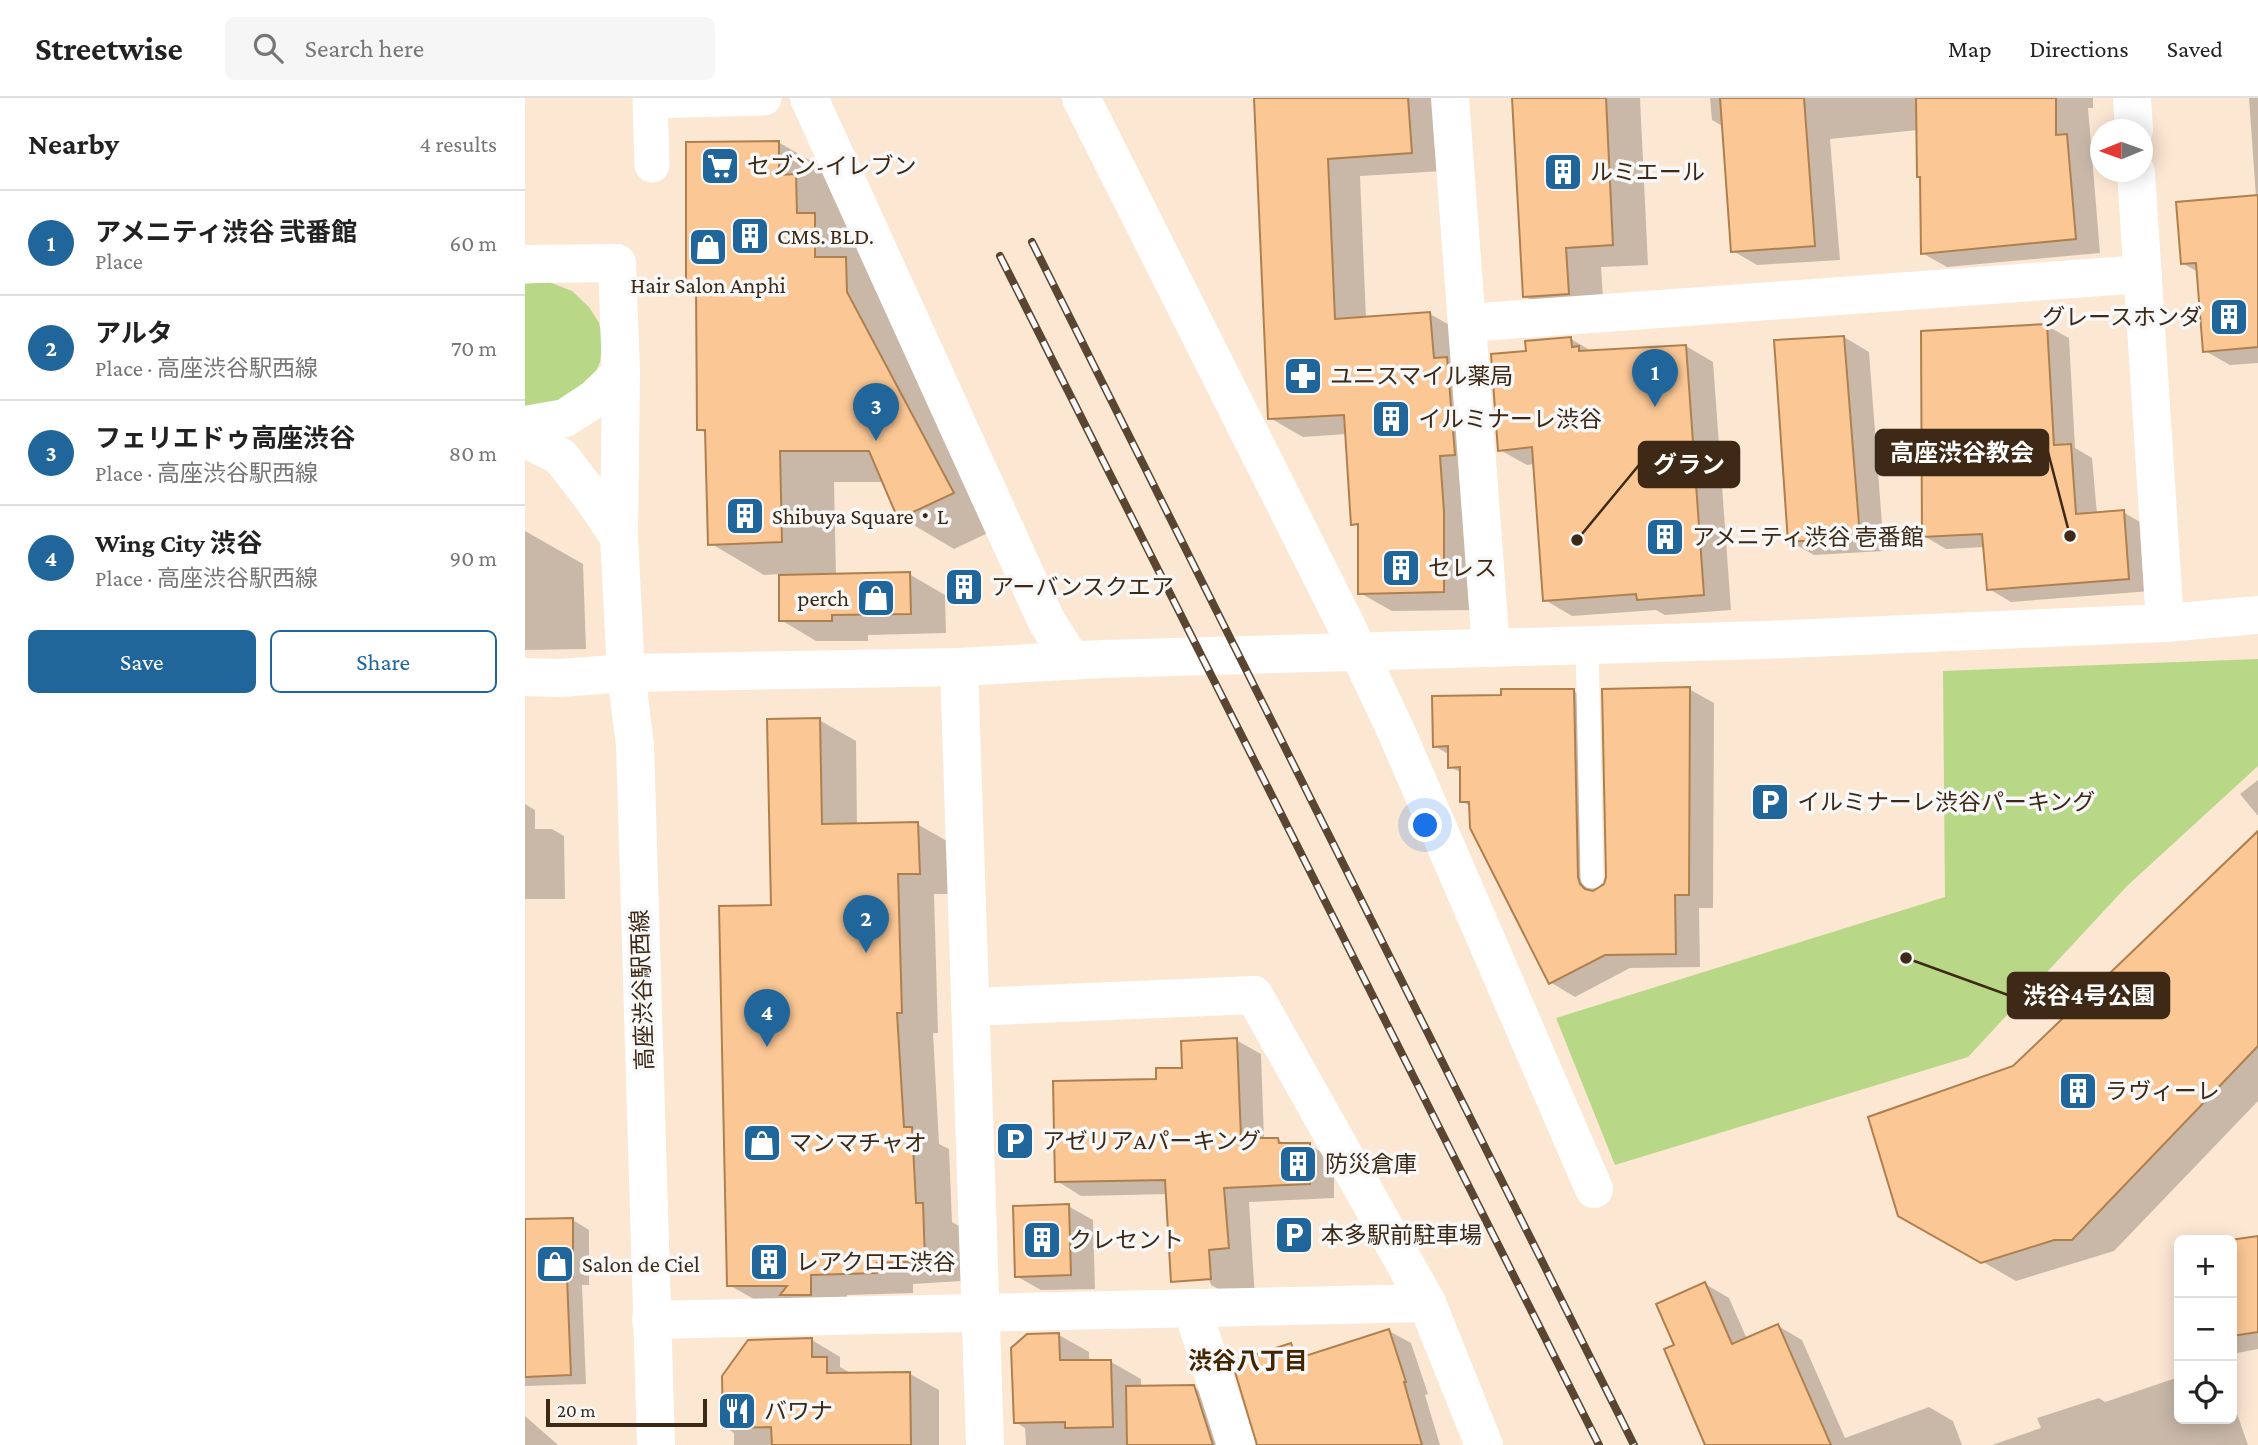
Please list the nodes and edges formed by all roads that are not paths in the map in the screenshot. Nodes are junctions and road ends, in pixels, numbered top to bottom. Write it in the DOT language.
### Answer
graph roads {
  1 [pos="764,98"];
  2 [pos="809,98"];
  3 [pos="1081,98"];
  4 [pos="1450,98"];
  5 [pos="2132,98"];
  6 [pos="2133,119"];
  7 [pos="652,164"];
  8 [pos="2137,182"];
  9 [pos="525,264"];
  10 [pos="2143,274"];
  11 [pos="1467,323"];
  12 [pos="621,373"];
  13 [pos="525,425"];
  14 [pos="525,438"];
  15 [pos="619,537"];
  16 [pos="2258,615"];
  17 [pos="2165,622"];
  18 [pos="1587,645"];
  19 [pos="1491,648"];
  20 [pos="1340,653"];
  21 [pos="1088,660"];
  22 [pos="959,667"];
  23 [pos="626,673"];
  24 [pos="525,677"];
  25 [pos="1592,877"];
  26 [pos="970,1007"];
  27 [pos="1594,1189"];
  28 [pos="1427,1303"];
  29 [pos="1192,1308"];
  30 [pos="981,1313"];
  31 [pos="652,1320"];
  32 [pos="656,1445"];
  33 [pos="985,1445"];
  34 [pos="1236,1445"];
  35 [pos="1484,1445"];
  1 -- 7 [label="street"];
  2 -- 21 [label="street"];
  3 -- 20 [label="street"];
  4 -- 11 [label="street"];
  5 -- 6 [label="street"];
  8 -- 10 [label="street"];
  9 -- 12 [label="street, 高座渋谷駅西線"];
  10 -- 11 [label="street"];
  10 -- 17 [label="street"];
  11 -- 19 [label="street"];
  12 -- 13 [label="street"];
  12 -- 15 [label="street, 高座渋谷駅西線"];
  14 -- 15 [label="street"];
  15 -- 23 [label="street, 高座渋谷駅西線"];
  16 -- 17 [label="street"];
  17 -- 18 [label="street"];
  18 -- 19 [label="street"];
  18 -- 25 [label="lane"];
  19 -- 20 [label="street"];
  20 -- 21 [label="street"];
  20 -- 27 [label="street"];
  21 -- 22 [label="street"];
  22 -- 23 [label="street"];
  22 -- 26 [label="street"];
  23 -- 24 [label="street"];
  23 -- 31 [label="street, 高座渋谷駅西線"];
  26 -- 28 [label="street"];
  26 -- 30 [label="street"];
  28 -- 29 [label="street"];
  28 -- 35 [label="street"];
  29 -- 30 [label="street"];
  29 -- 34 [label="street"];
  30 -- 31 [label="street"];
  30 -- 33 [label="street"];
  31 -- 32 [label="street, 高座渋谷駅西線"];
}
